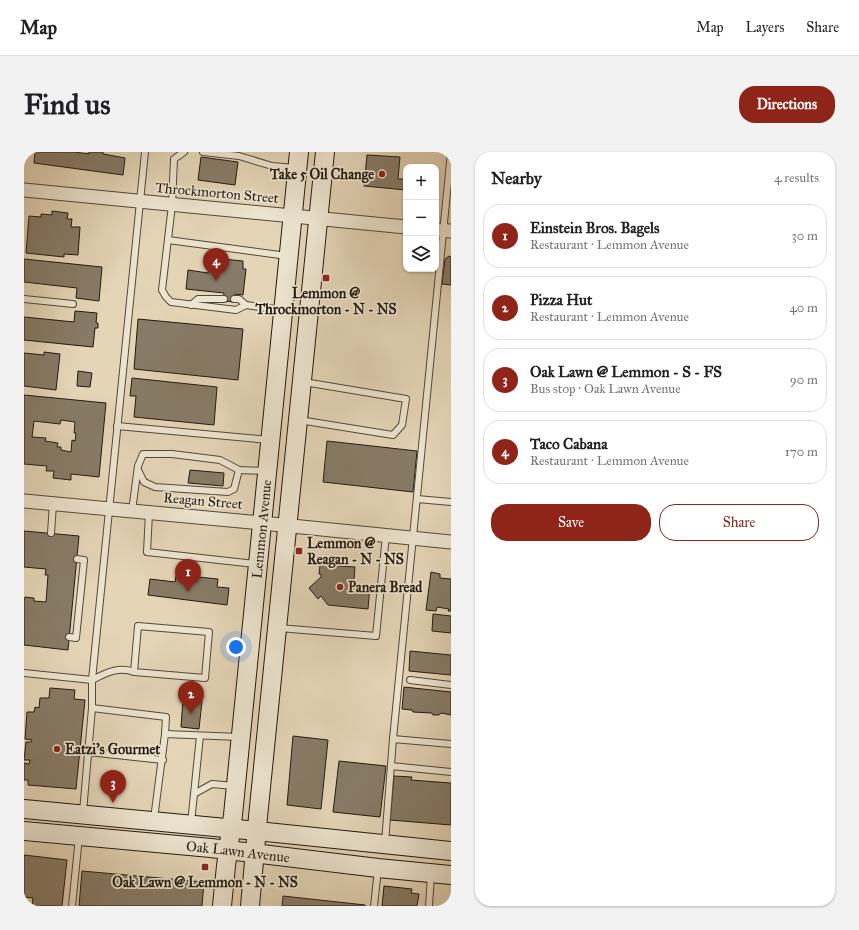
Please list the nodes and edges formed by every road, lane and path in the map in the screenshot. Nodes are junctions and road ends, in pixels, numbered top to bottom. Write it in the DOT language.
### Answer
graph roads {
  1 [pos="145,152"];
  2 [pos="184,152"];
  3 [pos="203,152"];
  4 [pos="325,152"];
  5 [pos="451,152"];
  6 [pos="298,160"];
  7 [pos="24,190"];
  8 [pos="140,202"];
  9 [pos="172,205"];
  10 [pos="293,216"];
  11 [pos="318,219"];
  12 [pos="403,227"];
  13 [pos="443,231"];
  14 [pos="168,240"];
  15 [pos="289,256"];
  16 [pos="24,299"];
  17 [pos="224,299"];
  18 [pos="234,299"];
  19 [pos="73,304"];
  20 [pos="191,304"];
  21 [pos="246,306"];
  22 [pos="283,310"];
  23 [pos="302,382"];
  24 [pos="298,420"];
  25 [pos="118,426"];
  26 [pos="270,440"];
  27 [pos="138,466"];
  28 [pos="239,470"];
  29 [pos="267,470"];
  30 [pos="417,499"];
  31 [pos="24,502"];
  32 [pos="451,502"];
  33 [pos="53,504"];
  34 [pos="109,509"];
  35 [pos="132,511"];
  36 [pos="149,513"];
  37 [pos="262,523"];
  38 [pos="287,526"];
  39 [pos="51,534"];
  40 [pos="386,535"];
  41 [pos="414,538"];
  42 [pos="451,542"];
  43 [pos="77,559"];
  44 [pos="258,564"];
  45 [pos="73,598"];
  46 [pos="80,599"];
  47 [pos="277,628"];
  48 [pos="69,637"];
  49 [pos="134,672"];
  50 [pos="24,673"];
  51 [pos="92,680"];
  52 [pos="410,680"];
  53 [pos="451,685"];
  54 [pos="92,708"];
  55 [pos="165,734"];
  56 [pos="200,736"];
  57 [pos="241,737"];
  58 [pos="393,739"];
  59 [pos="451,744"];
  60 [pos="88,752"];
  61 [pos="163,760"];
  62 [pos="391,766"];
  63 [pos="451,772"];
  64 [pos="236,786"];
  65 [pos="194,794"];
  66 [pos="24,809"];
  67 [pos="83,814"];
  68 [pos="154,821"];
  69 [pos="191,825"];
  70 [pos="232,828"];
  71 [pos="256,830"];
  72 [pos="24,831"];
  73 [pos="79,836"];
  74 [pos="385,844"];
  75 [pos="228,850"];
  76 [pos="451,851"];
  77 [pos="254,854"];
  78 [pos="378,868"];
  79 [pos="432,873"];
  80 [pos="451,875"];
  81 [pos="72,906"];
  82 [pos="222,906"];
  83 [pos="250,906"];
  84 [pos="374,906"];
  85 [pos="429,906"];
  1 -- 8 [label="lane"];
  2 -- 9 [label="lane"];
  3 -- 6 [label="lane"];
  4 -- 11 [label="main road, Lemmon Avenue"];
  5 -- 13 [label="lane"];
  6 -- 10 [label="main road, Lemmon Avenue"];
  7 -- 8 [label="street, Throckmorton Street"];
  8 -- 9 [label="street, Throckmorton Street"];
  8 -- 25 [label="lane"];
  9 -- 10 [label="street, Throckmorton Street"];
  9 -- 14 [label="lane"];
  10 -- 11 [label="street, Throckmorton Street"];
  10 -- 15 [label="main road, Lemmon Avenue"];
  11 -- 12 [label="street, Throckmorton Street"];
  11 -- 23 [label="main road, Lemmon Avenue"];
  13 -- 30 [label="lane"];
  14 -- 15 [label="lane"];
  14 -- 20 [label="lane"];
  15 -- 22 [label="main road, Lemmon Avenue"];
  16 -- 19 [label="lane"];
  17 -- 20 [label="lane"];
  18 -- 21 [label="lane"];
  20 -- 21 [label="lane"];
  21 -- 22 [label="lane"];
  22 -- 26 [label="main road, Lemmon Avenue"];
  23 -- 24 [label="main road, Lemmon Avenue"];
  23 -- 24 [label="lane"];
  24 -- 38 [label="main road, Lemmon Avenue"];
  25 -- 26 [label="lane"];
  25 -- 34 [label="lane"];
  26 -- 29 [label="main road, Lemmon Avenue"];
  27 -- 28 [label="lane"];
  27 -- 28 [label="lane"];
  27 -- 35 [label="lane"];
  28 -- 29 [label="lane"];
  29 -- 37 [label="main road, Lemmon Avenue"];
  30 -- 32 [label="lane"];
  30 -- 41 [label="lane"];
  31 -- 33 [label="street, Reagan Street"];
  33 -- 34 [label="street, Reagan Street"];
  33 -- 39 [label="lane"];
  34 -- 35 [label="street, Reagan Street"];
  34 -- 51 [label="lane"];
  35 -- 36 [label="street, Reagan Street"];
  36 -- 37 [label="street, Reagan Street"];
  36 -- 44 [label="lane"];
  37 -- 38 [label="street, Reagan Street"];
  37 -- 44 [label="main road, Lemmon Avenue"];
  38 -- 40 [label="street, Reagan Street"];
  38 -- 47 [label="main road, Lemmon Avenue"];
  40 -- 41 [label="street, Reagan Street"];
  40 -- 47 [label="lane"];
  41 -- 42 [label="street, Reagan Street"];
  41 -- 58 [label="lane"];
  43 -- 46 [label="lane"];
  44 -- 57 [label="main road, Lemmon Avenue"];
  45 -- 46 [label="lane"];
  46 -- 48 [label="lane"];
  47 -- 71 [label="main road, Lemmon Avenue"];
  49 -- 49 [label="lane"];
  49 -- 51 [label="lane"];
  50 -- 51 [label="lane"];
  51 -- 54 [label="lane"];
  52 -- 53 [label="lane"];
  54 -- 55 [label="lane"];
  54 -- 60 [label="lane"];
  55 -- 56 [label="lane"];
  55 -- 61 [label="lane"];
  56 -- 57 [label="lane"];
  56 -- 65 [label="lane"];
  57 -- 64 [label="main road, Lemmon Avenue"];
  58 -- 59 [label="lane"];
  58 -- 62 [label="lane"];
  60 -- 61 [label="lane"];
  60 -- 67 [label="lane"];
  61 -- 68 [label="lane"];
  62 -- 63 [label="lane"];
  62 -- 74 [label="lane"];
  64 -- 65 [label="lane"];
  64 -- 70 [label="main road, Lemmon Avenue"];
  65 -- 69 [label="lane"];
  66 -- 67 [label="main road, Oak Lawn Avenue"];
  67 -- 68 [label="main road, Oak Lawn Avenue"];
  68 -- 69 [label="main road, Oak Lawn Avenue"];
  69 -- 70 [label="main road, Oak Lawn Avenue"];
  70 -- 71 [label="main road, Oak Lawn Avenue"];
  70 -- 75 [label="main road, Lemmon Avenue"];
  71 -- 74 [label="main road, Oak Lawn Avenue"];
  71 -- 77 [label="main road, Lemmon Avenue"];
  72 -- 73 [label="main road, Oak Lawn Avenue"];
  73 -- 75 [label="main road, Oak Lawn Avenue"];
  73 -- 81 [label="lane"];
  74 -- 76 [label="main road, Oak Lawn Avenue"];
  75 -- 77 [label="main road, Oak Lawn Avenue"];
  75 -- 82 [label="main road, Lemmon Avenue"];
  77 -- 78 [label="main road, Oak Lawn Avenue"];
  77 -- 83 [label="main road, Lemmon Avenue"];
  78 -- 79 [label="main road, Oak Lawn Avenue"];
  78 -- 84 [label="lane"];
  79 -- 80 [label="main road, Oak Lawn Avenue"];
  79 -- 85 [label="lane"];
}
